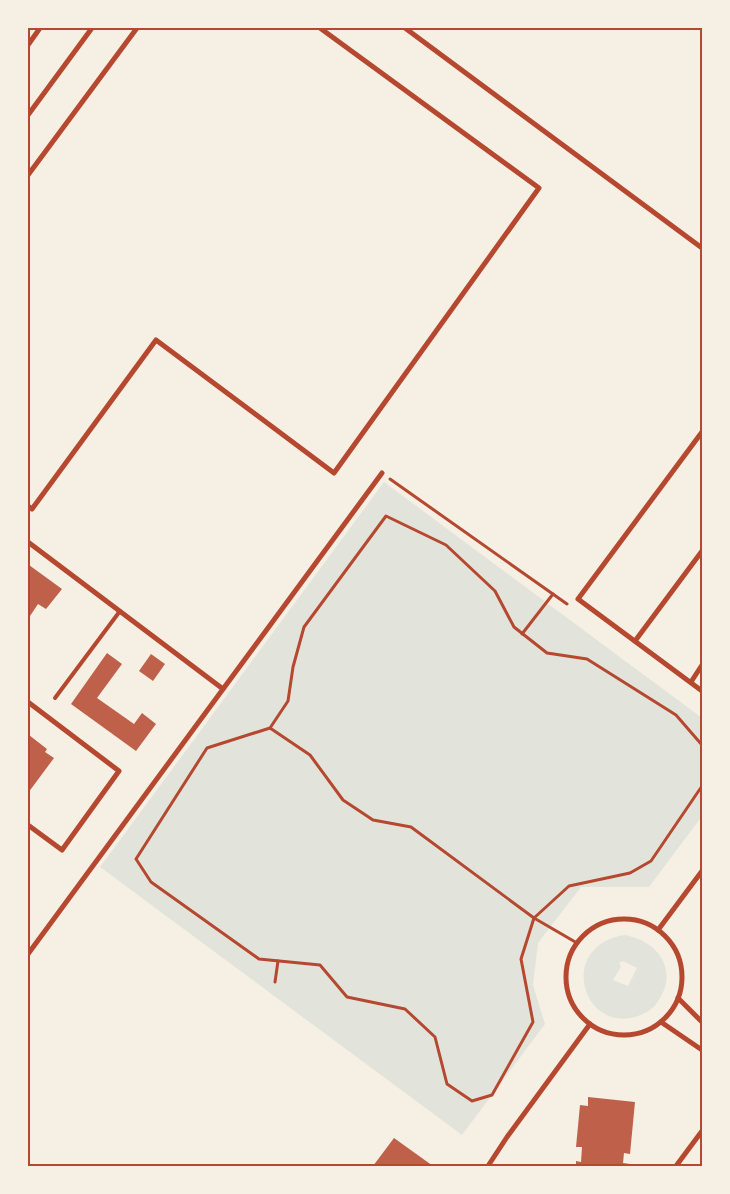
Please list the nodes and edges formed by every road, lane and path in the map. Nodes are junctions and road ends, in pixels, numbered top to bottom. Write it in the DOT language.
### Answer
graph roads {
  1 [pos="40,28"];
  2 [pos="92,28"];
  3 [pos="138,28"];
  4 [pos="320,28"];
  5 [pos="405,28"];
  6 [pos="28,45"];
  7 [pos="28,115"];
  8 [pos="28,175"];
  9 [pos="702,248"];
  10 [pos="702,432"];
  11 [pos="382,473"];
  12 [pos="28,506"];
  13 [pos="28,542"];
  14 [pos="702,551"];
  15 [pos="553,594"];
  16 [pos="569,605"];
  17 [pos="120,611"];
  18 [pos="522,634"];
  19 [pos="636,641"];
  20 [pos="702,666"];
  21 [pos="691,682"];
  22 [pos="223,689"];
  23 [pos="702,691"];
  24 [pos="55,698"];
  25 [pos="28,702"];
  26 [pos="270,728"];
  27 [pos="702,745"];
  28 [pos="702,786"];
  29 [pos="28,825"];
  30 [pos="702,871"];
  31 [pos="534,918"];
  32 [pos="658,930"];
  33 [pos="577,942"];
  34 [pos="28,954"];
  35 [pos="278,961"];
  36 [pos="275,982"];
  37 [pos="678,998"];
  38 [pos="661,1022"];
  39 [pos="702,1022"];
  40 [pos="590,1024"];
  41 [pos="702,1050"];
  42 [pos="702,1131"];
  43 [pos="488,1166"];
  44 [pos="676,1166"];
  1 -- 6 [label="street"];
  2 -- 7 [label="street"];
  3 -- 8 [label="street"];
  4 -- 12 [label="street"];
  5 -- 9 [label="street"];
  10 -- 19 [label="street"];
  11 -- 15 [label="path"];
  11 -- 22 [label="street"];
  13 -- 17 [label="street"];
  14 -- 19 [label="street"];
  15 -- 16 [label="path"];
  15 -- 18 [label="path"];
  17 -- 22 [label="street"];
  17 -- 24 [label="lane"];
  18 -- 26 [label="path"];
  18 -- 27 [label="path"];
  19 -- 21 [label="street"];
  20 -- 21 [label="street"];
  21 -- 23 [label="street"];
  22 -- 34 [label="street"];
  25 -- 29 [label="street"];
  26 -- 31 [label="path"];
  26 -- 35 [label="path"];
  28 -- 31 [label="path"];
  30 -- 32 [label="street"];
  31 -- 33 [label="path"];
  31 -- 35 [label="path"];
  32 -- 33 [label="street"];
  32 -- 37 [label="street"];
  33 -- 40 [label="street"];
  35 -- 36 [label="path"];
  37 -- 38 [label="street"];
  37 -- 39 [label="street"];
  38 -- 40 [label="street"];
  38 -- 41 [label="street"];
  40 -- 43 [label="street"];
  42 -- 44 [label="street"];
}
